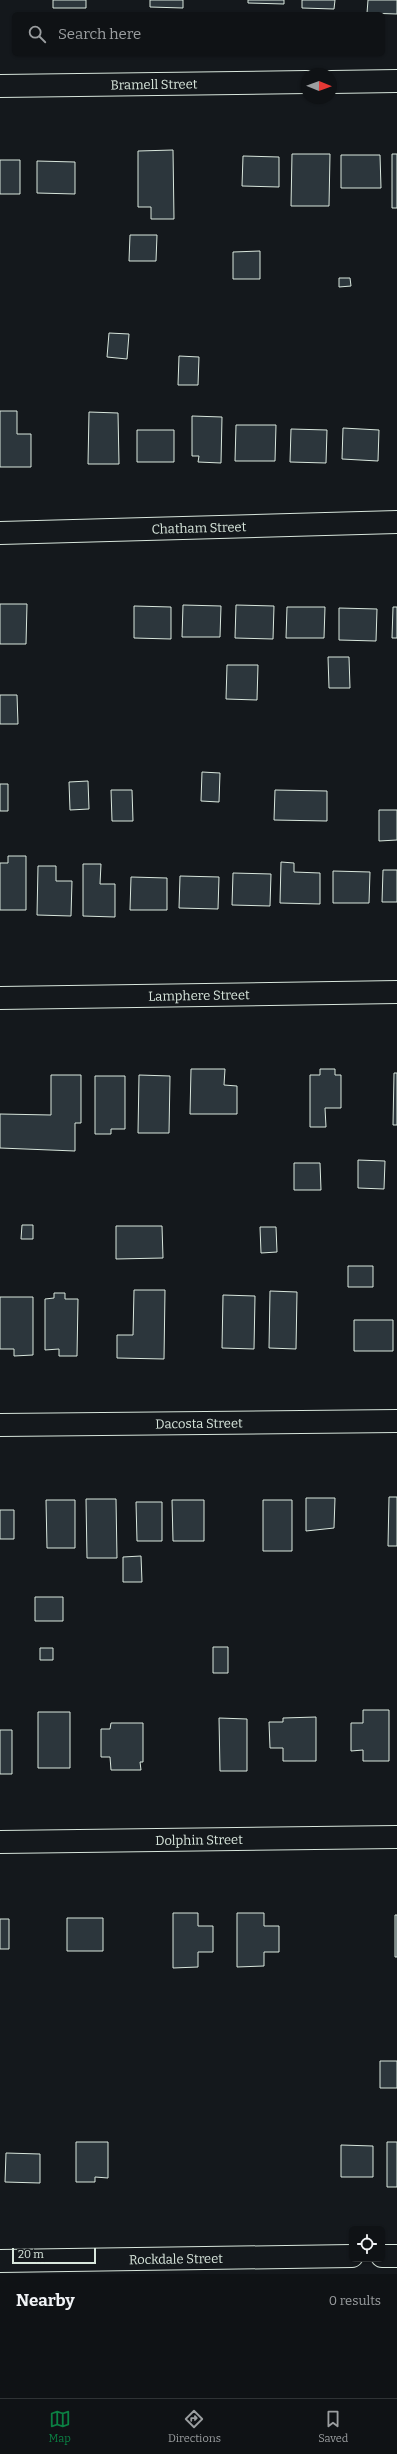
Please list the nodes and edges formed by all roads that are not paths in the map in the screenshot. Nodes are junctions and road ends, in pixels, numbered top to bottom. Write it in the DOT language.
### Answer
graph roads {
  1 [pos="397,81"];
  2 [pos="301,82"];
  3 [pos="337,82"];
  4 [pos="0,86"];
  5 [pos="397,522"];
  6 [pos="0,533"];
  7 [pos="397,992"];
  8 [pos="0,998"];
  9 [pos="397,1421"];
  10 [pos="0,1425"];
  11 [pos="397,1837"];
  12 [pos="0,1842"];
  13 [pos="349,2256"];
  14 [pos="385,2256"];
  15 [pos="397,2256"];
  16 [pos="0,2261"];
  1 -- 3 [label="street"];
  2 -- 4 [label="street, Bramell Street"];
  5 -- 6 [label="street, Chatham Street"];
  7 -- 8 [label="street, Lamphere Street"];
  9 -- 10 [label="street, Dacosta Street"];
  11 -- 12 [label="street, Dolphin Street"];
  13 -- 16 [label="street, Rockdale Street"];
  14 -- 15 [label="street"];
}
